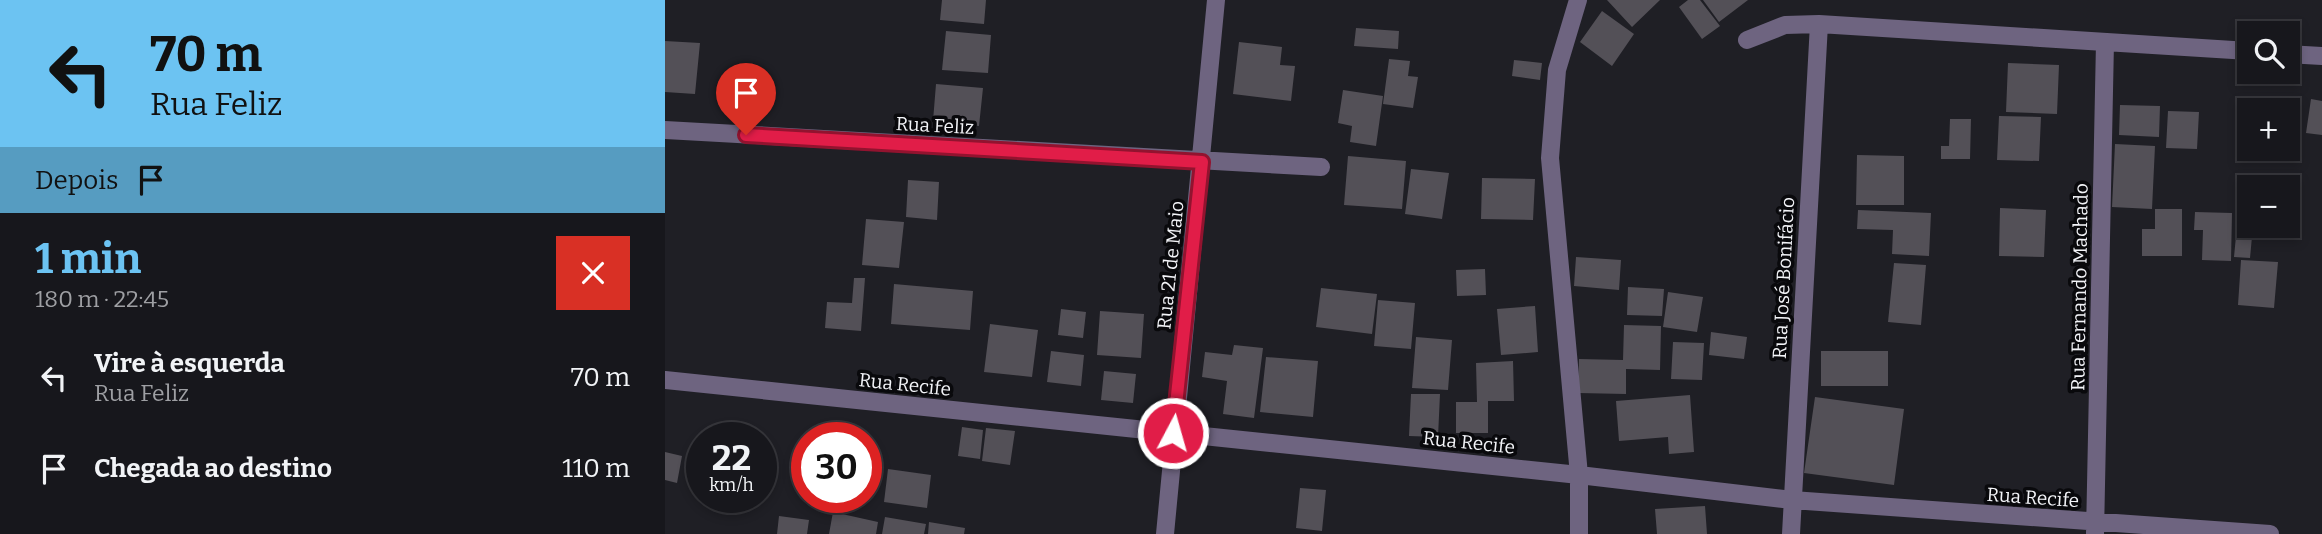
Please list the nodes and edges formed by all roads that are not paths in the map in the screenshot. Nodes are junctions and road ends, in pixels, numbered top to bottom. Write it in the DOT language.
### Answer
graph roads {
  1 [pos="1216,0"];
  2 [pos="1578,0"];
  3 [pos="1819,24"];
  4 [pos="1747,40"];
  5 [pos="2105,42"];
  6 [pos="2237,50"];
  7 [pos="2300,55"];
  8 [pos="2322,56"];
  9 [pos="665,130"];
  10 [pos="1202,162"];
  11 [pos="1321,167"];
  12 [pos="665,380"];
  13 [pos="1173,433"];
  14 [pos="1579,475"];
  15 [pos="1792,500"];
  16 [pos="2096,528"];
  17 [pos="1165,534"];
  18 [pos="1580,534"];
  19 [pos="1791,534"];
  20 [pos="2270,534"];
  1 -- 10 [label="street, Rua 21 de Maio"];
  2 -- 14 [label="street"];
  3 -- 4 [label="street"];
  3 -- 5 [label="street"];
  3 -- 15 [label="street, Rua José Bonifácio"];
  5 -- 6 [label="street"];
  5 -- 16 [label="street, Rua Fernando Machado"];
  7 -- 8 [label="street"];
  9 -- 10 [label="street, Rua Feliz"];
  10 -- 11 [label="street, Rua Feliz"];
  10 -- 13 [label="street, Rua 21 de Maio"];
  12 -- 13 [label="street, Rua Recife"];
  13 -- 14 [label="street, Rua Recife"];
  13 -- 17 [label="street, Rua 21 de Maio"];
  14 -- 15 [label="street, Rua Recife"];
  14 -- 18 [label="street"];
  15 -- 16 [label="street, Rua Recife"];
  15 -- 19 [label="street, Rua José Bonifácio"];
  16 -- 20 [label="street, Rua Recife"];
}
